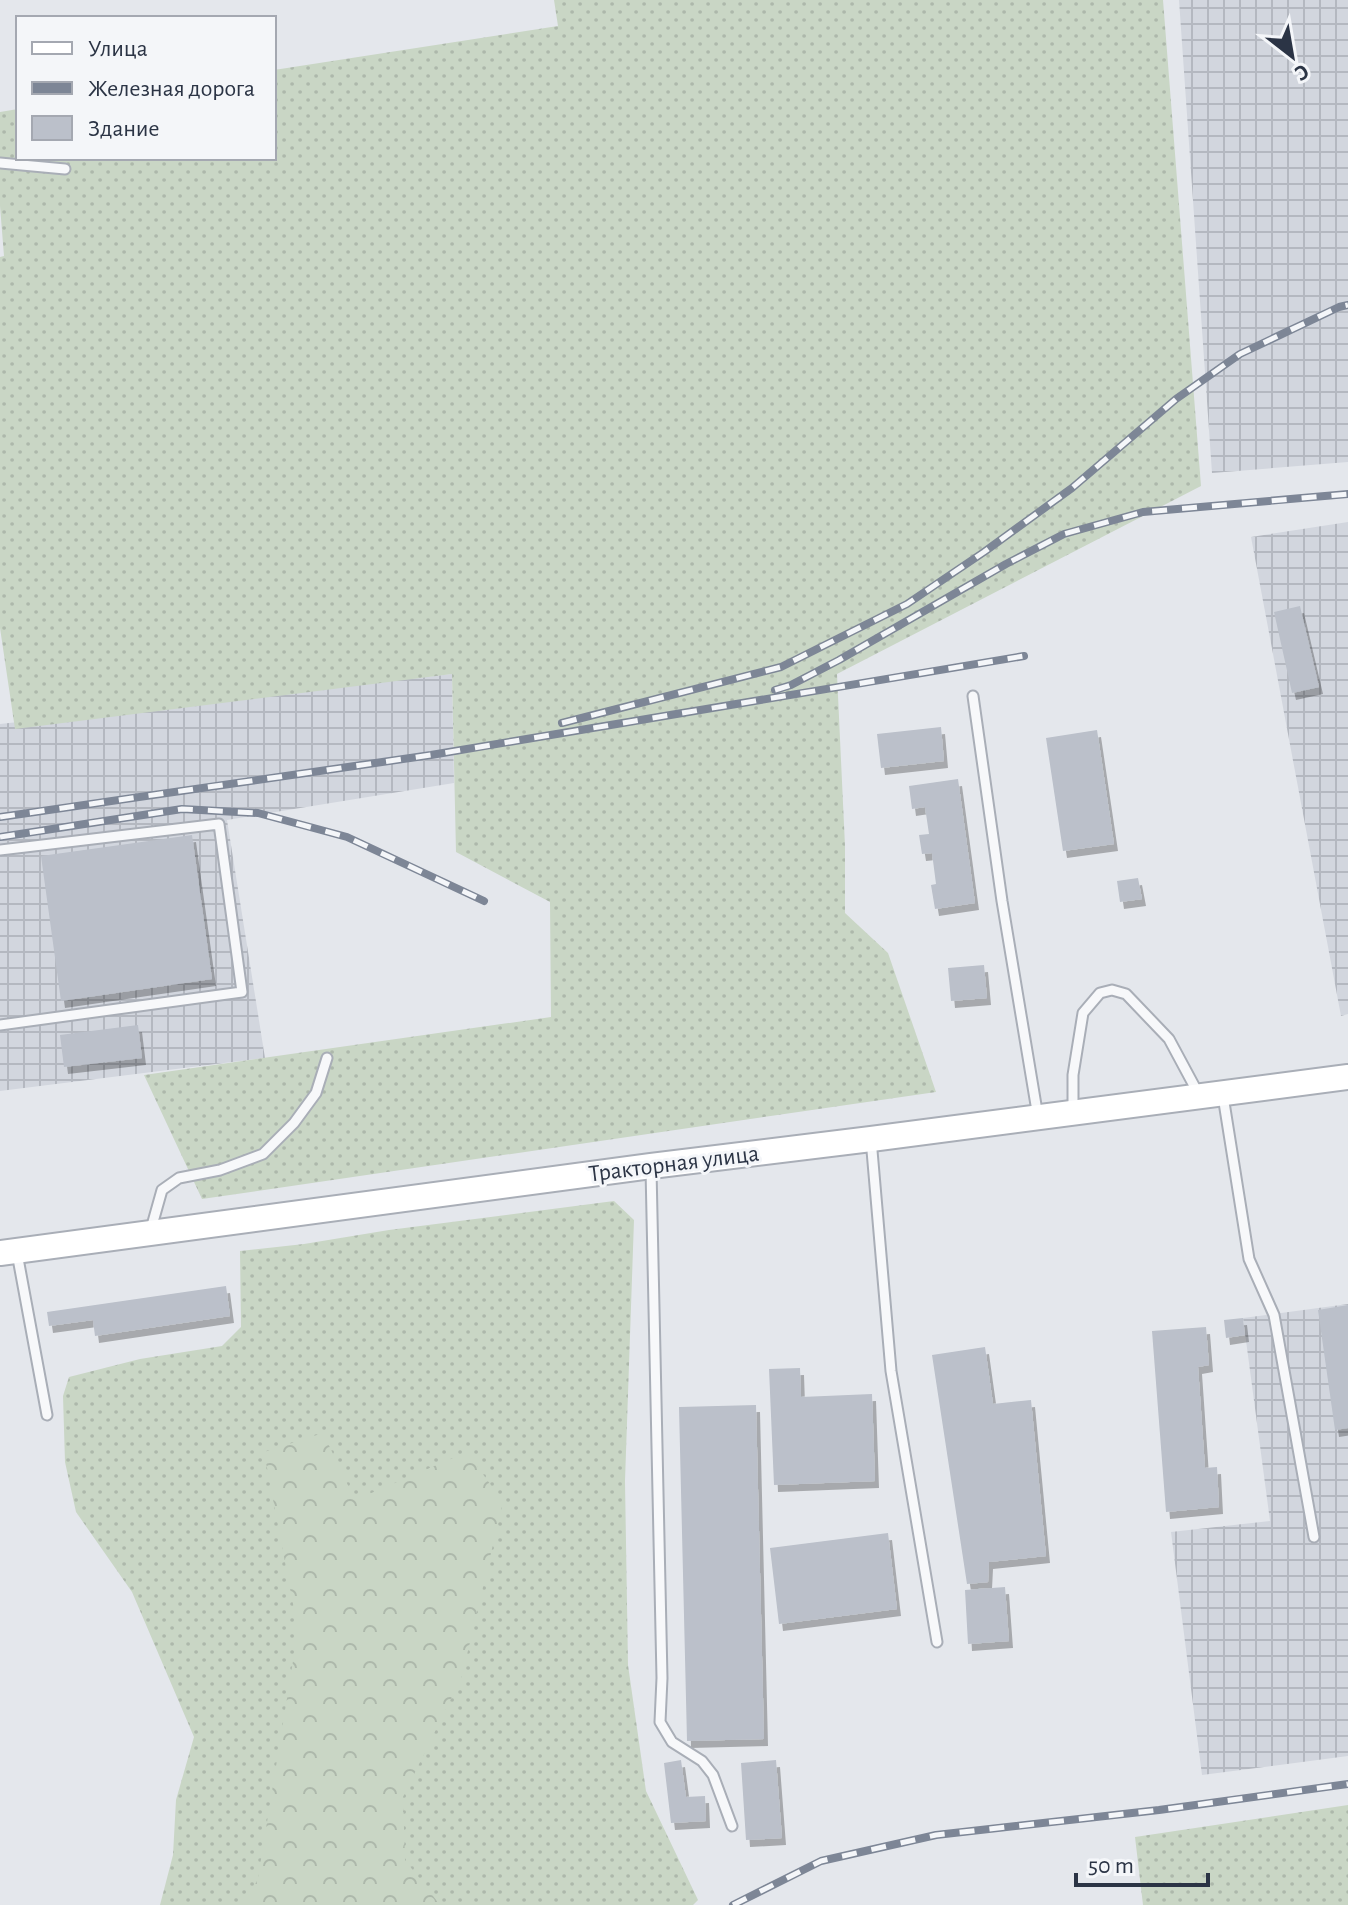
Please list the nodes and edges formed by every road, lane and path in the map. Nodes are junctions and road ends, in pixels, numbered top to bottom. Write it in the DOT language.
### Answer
graph roads {
  1 [pos="0,163"];
  2 [pos="65,169"];
  3 [pos="973,696"];
  4 [pos="0,850"];
  5 [pos="0,1025"];
  6 [pos="327,1058"];
  7 [pos="1348,1077"];
  8 [pos="1211,1094"];
  9 [pos="1073,1112"];
  10 [pos="1038,1117"];
  11 [pos="871,1139"];
  12 [pos="651,1166"];
  13 [pos="150,1233"];
  14 [pos="8,1252"];
  15 [pos="47,1415"];
  16 [pos="1314,1537"];
  17 [pos="937,1642"];
  18 [pos="732,1826"];
  1 -- 2 [label="lane"];
  3 -- 10 [label="lane"];
  4 -- 5 [label="lane"];
  6 -- 13 [label="lane"];
  7 -- 8 [label="main road, Тракторная улица"];
  8 -- 9 [label="main road, Тракторная улица"];
  8 -- 9 [label="lane"];
  8 -- 16 [label="lane"];
  9 -- 10 [label="main road, Тракторная улица"];
  10 -- 11 [label="main road, Тракторная улица"];
  11 -- 12 [label="main road, Тракторная улица"];
  11 -- 17 [label="lane"];
  12 -- 13 [label="main road, Тракторная улица"];
  12 -- 18 [label="lane"];
  13 -- 14 [label="main road, Тракторная улица"];
  14 -- 15 [label="lane"];
}
